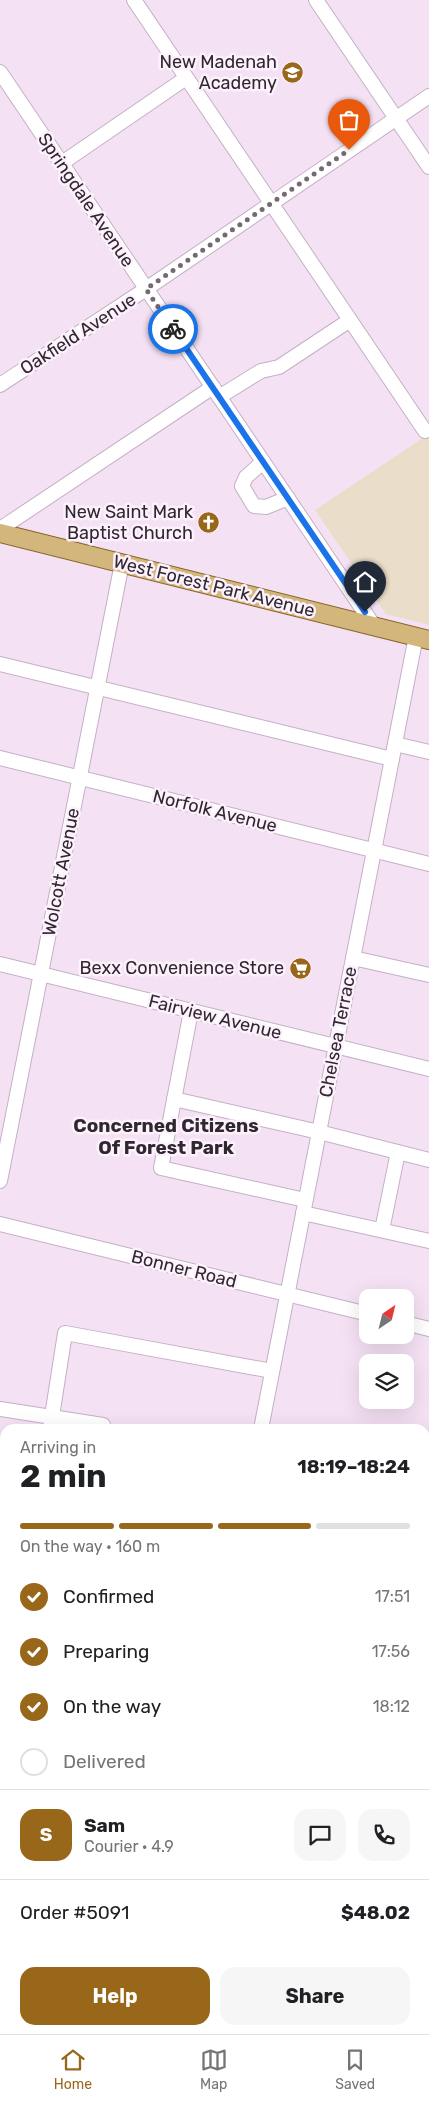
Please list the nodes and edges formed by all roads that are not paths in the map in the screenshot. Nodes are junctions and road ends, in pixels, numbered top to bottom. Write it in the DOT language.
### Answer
graph roads {
  1 [pos="134,0"];
  2 [pos="316,0"];
  3 [pos="0,72"];
  4 [pos="186,78"];
  5 [pos="429,96"];
  6 [pos="396,118"];
  7 [pos="62,163"];
  8 [pos="429,167"];
  9 [pos="271,203"];
  10 [pos="146,289"];
  11 [pos="350,320"];
  12 [pos="0,385"];
  13 [pos="216,392"];
  14 [pos="425,431"];
  15 [pos="263,462"];
  16 [pos="288,498"];
  17 [pos="0,531"];
  18 [pos="122,563"];
  19 [pos="374,626"];
  20 [pos="422,638"];
  21 [pos="0,664"];
  22 [pos="98,686"];
  23 [pos="395,744"];
  24 [pos="429,752"];
  25 [pos="0,758"];
  26 [pos="392,758"];
  27 [pos="80,778"];
  28 [pos="374,850"];
  29 [pos="429,864"];
  30 [pos="353,958"];
  31 [pos="0,964"];
  32 [pos="41,974"];
  33 [pos="429,975"];
  34 [pos="191,1011"];
  35 [pos="336,1046"];
  36 [pos="429,1069"];
  37 [pos="174,1099"];
  38 [pos="319,1132"];
  39 [pos="398,1152"];
  40 [pos="429,1160"];
  41 [pos="0,1181"];
  42 [pos="304,1206"];
  43 [pos="0,1224"];
  44 [pos="382,1230"];
  45 [pos="429,1241"];
  46 [pos="287,1294"];
  47 [pos="359,1312"];
  48 [pos="414,1325"];
  49 [pos="429,1329"];
  50 [pos="272,1371"];
  51 [pos="0,1410"];
  52 [pos="51,1423"];
  53 [pos="77,1424"];
  54 [pos="261,1424"];
  1 -- 4 [label="street"];
  2 -- 6 [label="street"];
  3 -- 7 [label="street, Springdale Avenue"];
  4 -- 7 [label="street"];
  4 -- 9 [label="street"];
  5 -- 6 [label="street, Oakfield Avenue"];
  6 -- 8 [label="street"];
  6 -- 9 [label="street, Oakfield Avenue"];
  7 -- 10 [label="street, Springdale Avenue"];
  9 -- 10 [label="street, Oakfield Avenue"];
  9 -- 11 [label="street"];
  10 -- 12 [label="street, Oakfield Avenue"];
  10 -- 13 [label="street, Springdale Avenue"];
  11 -- 13 [label="street"];
  11 -- 14 [label="street"];
  13 -- 15 [label="street, Springdale Avenue"];
  13 -- 17 [label="street"];
  15 -- 16 [label="street, Springdale Avenue"];
  15 -- 16 [label="street"];
  16 -- 19 [label="street, Springdale Avenue"];
  17 -- 18 [label="main road, West Forest Park Avenue"];
  18 -- 19 [label="main road, West Forest Park Avenue"];
  18 -- 22 [label="street, Wolcott Avenue"];
  19 -- 20 [label="main road, West Forest Park Avenue"];
  20 -- 23 [label="street, Chelsea Terrace"];
  21 -- 22 [label="street"];
  22 -- 26 [label="street"];
  22 -- 27 [label="street, Wolcott Avenue"];
  23 -- 24 [label="street"];
  23 -- 26 [label="street, Chelsea Terrace"];
  25 -- 27 [label="street, Norfolk Avenue"];
  26 -- 28 [label="street, Chelsea Terrace"];
  27 -- 28 [label="street, Norfolk Avenue"];
  27 -- 32 [label="street, Wolcott Avenue"];
  28 -- 29 [label="street, Norfolk Avenue"];
  28 -- 30 [label="street, Chelsea Terrace"];
  30 -- 33 [label="street"];
  30 -- 35 [label="street, Chelsea Terrace"];
  31 -- 32 [label="street, Fairview Avenue"];
  32 -- 34 [label="street, Fairview Avenue"];
  32 -- 41 [label="street, Wolcott Avenue"];
  34 -- 35 [label="street, Fairview Avenue"];
  34 -- 37 [label="street"];
  35 -- 36 [label="street, Fairview Avenue"];
  35 -- 38 [label="street, Chelsea Terrace"];
  37 -- 38 [label="street"];
  37 -- 42 [label="street"];
  38 -- 39 [label="street"];
  38 -- 42 [label="street, Chelsea Terrace"];
  39 -- 40 [label="street"];
  39 -- 44 [label="street"];
  42 -- 44 [label="street"];
  42 -- 46 [label="street, Chelsea Terrace"];
  43 -- 46 [label="street, Bonner Road"];
  44 -- 45 [label="street"];
  46 -- 47 [label="street, Bonner Road"];
  46 -- 50 [label="street, Chelsea Terrace"];
  48 -- 49 [label="street"];
  50 -- 52 [label="street"];
  50 -- 54 [label="street, Chelsea Terrace"];
  51 -- 52 [label="street"];
  52 -- 53 [label="street"];
}
